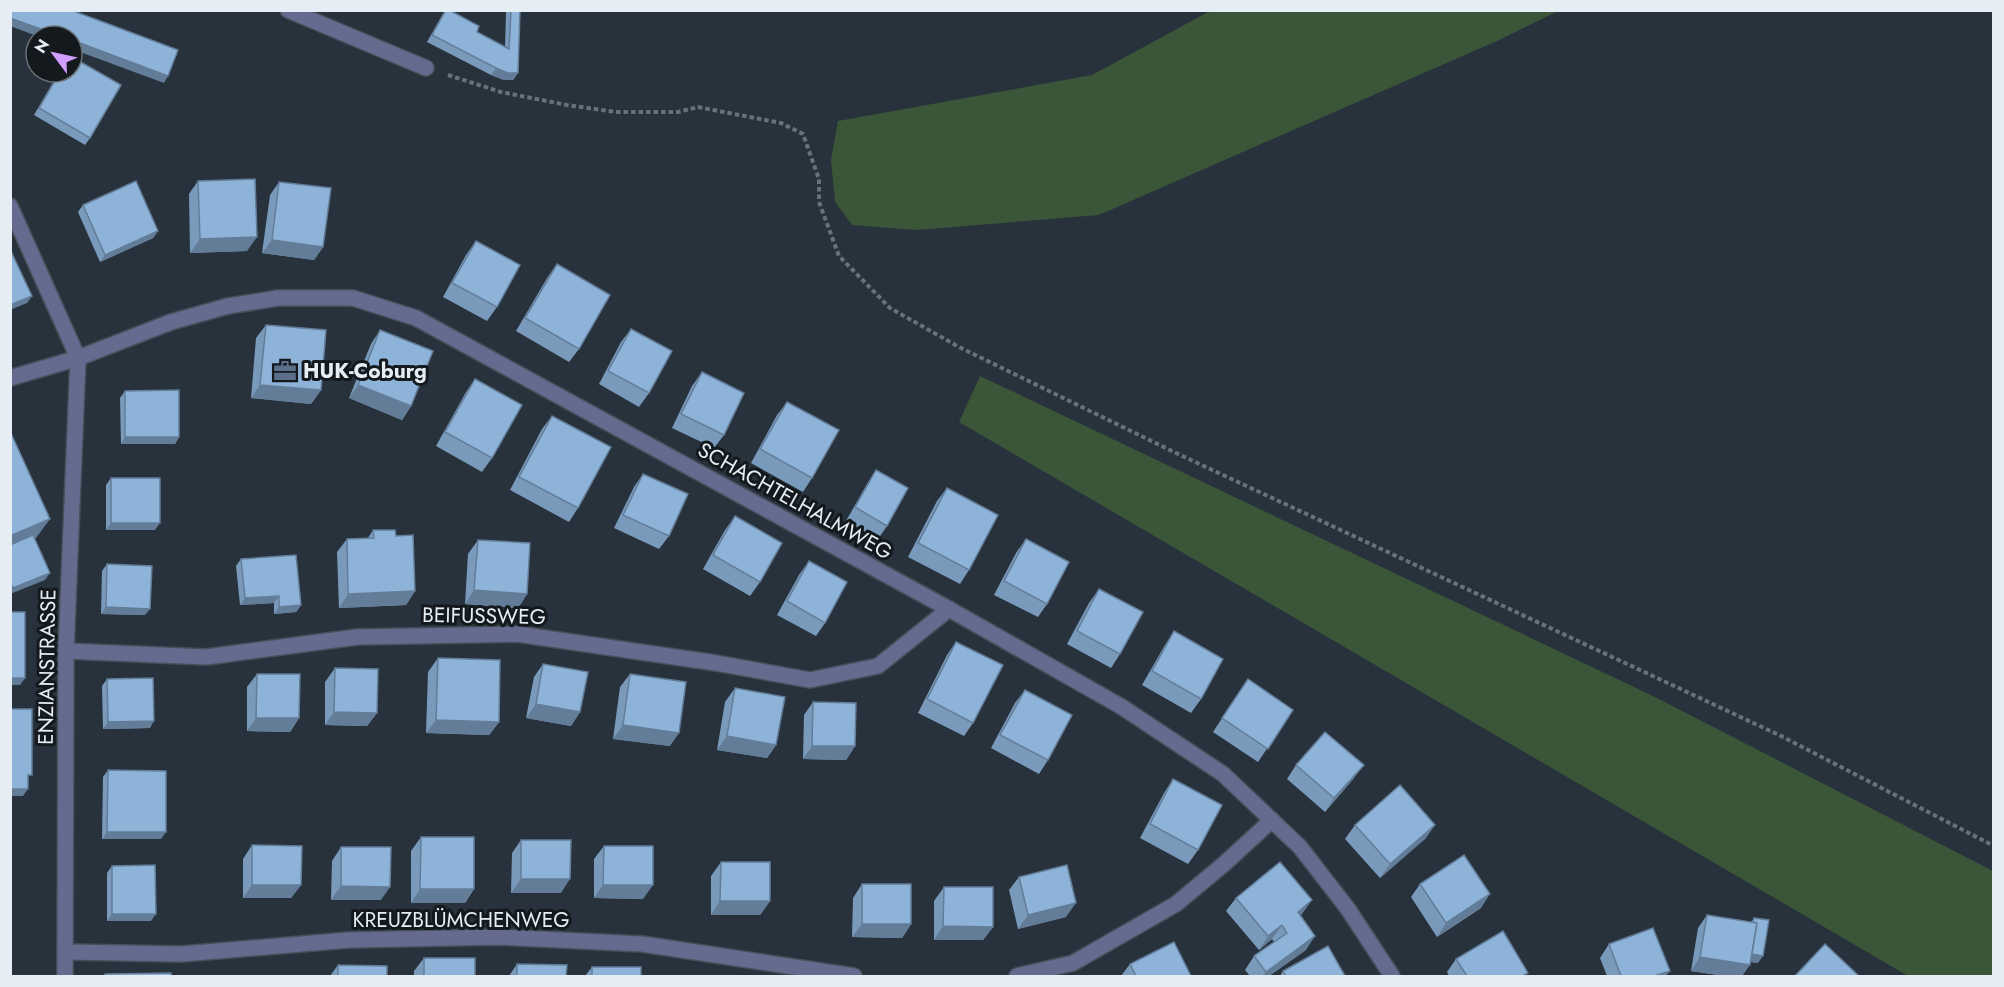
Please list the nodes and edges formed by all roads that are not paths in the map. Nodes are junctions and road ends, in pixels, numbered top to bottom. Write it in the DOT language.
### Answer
graph roads {
  1 [pos="288,10"];
  2 [pos="426,68"];
  3 [pos="10,206"];
  4 [pos="78,358"];
  5 [pos="14,377"];
  6 [pos="949,609"];
  7 [pos="66,651"];
  8 [pos="1272,820"];
  9 [pos="65,952"];
  10 [pos="65,976"];
  11 [pos="854,976"];
  12 [pos="1017,976"];
  13 [pos="1392,976"];
  1 -- 2 [label="street"];
  3 -- 4 [label="street"];
  4 -- 5 [label="street, SCHACHTELHALMWEG"];
  4 -- 6 [label="street, SCHACHTELHALMWEG"];
  4 -- 7 [label="street, ENZIANSTRASSE"];
  6 -- 7 [label="street, BEIFUSSWEG"];
  6 -- 8 [label="street, SCHACHTELHALMWEG"];
  7 -- 9 [label="street, ENZIANSTRASSE"];
  8 -- 12 [label="street"];
  8 -- 13 [label="street, SCHACHTELHALMWEG"];
  9 -- 10 [label="street, ENZIANSTRASSE"];
  9 -- 11 [label="street, KREUZBLÜMCHENWEG"];
}
